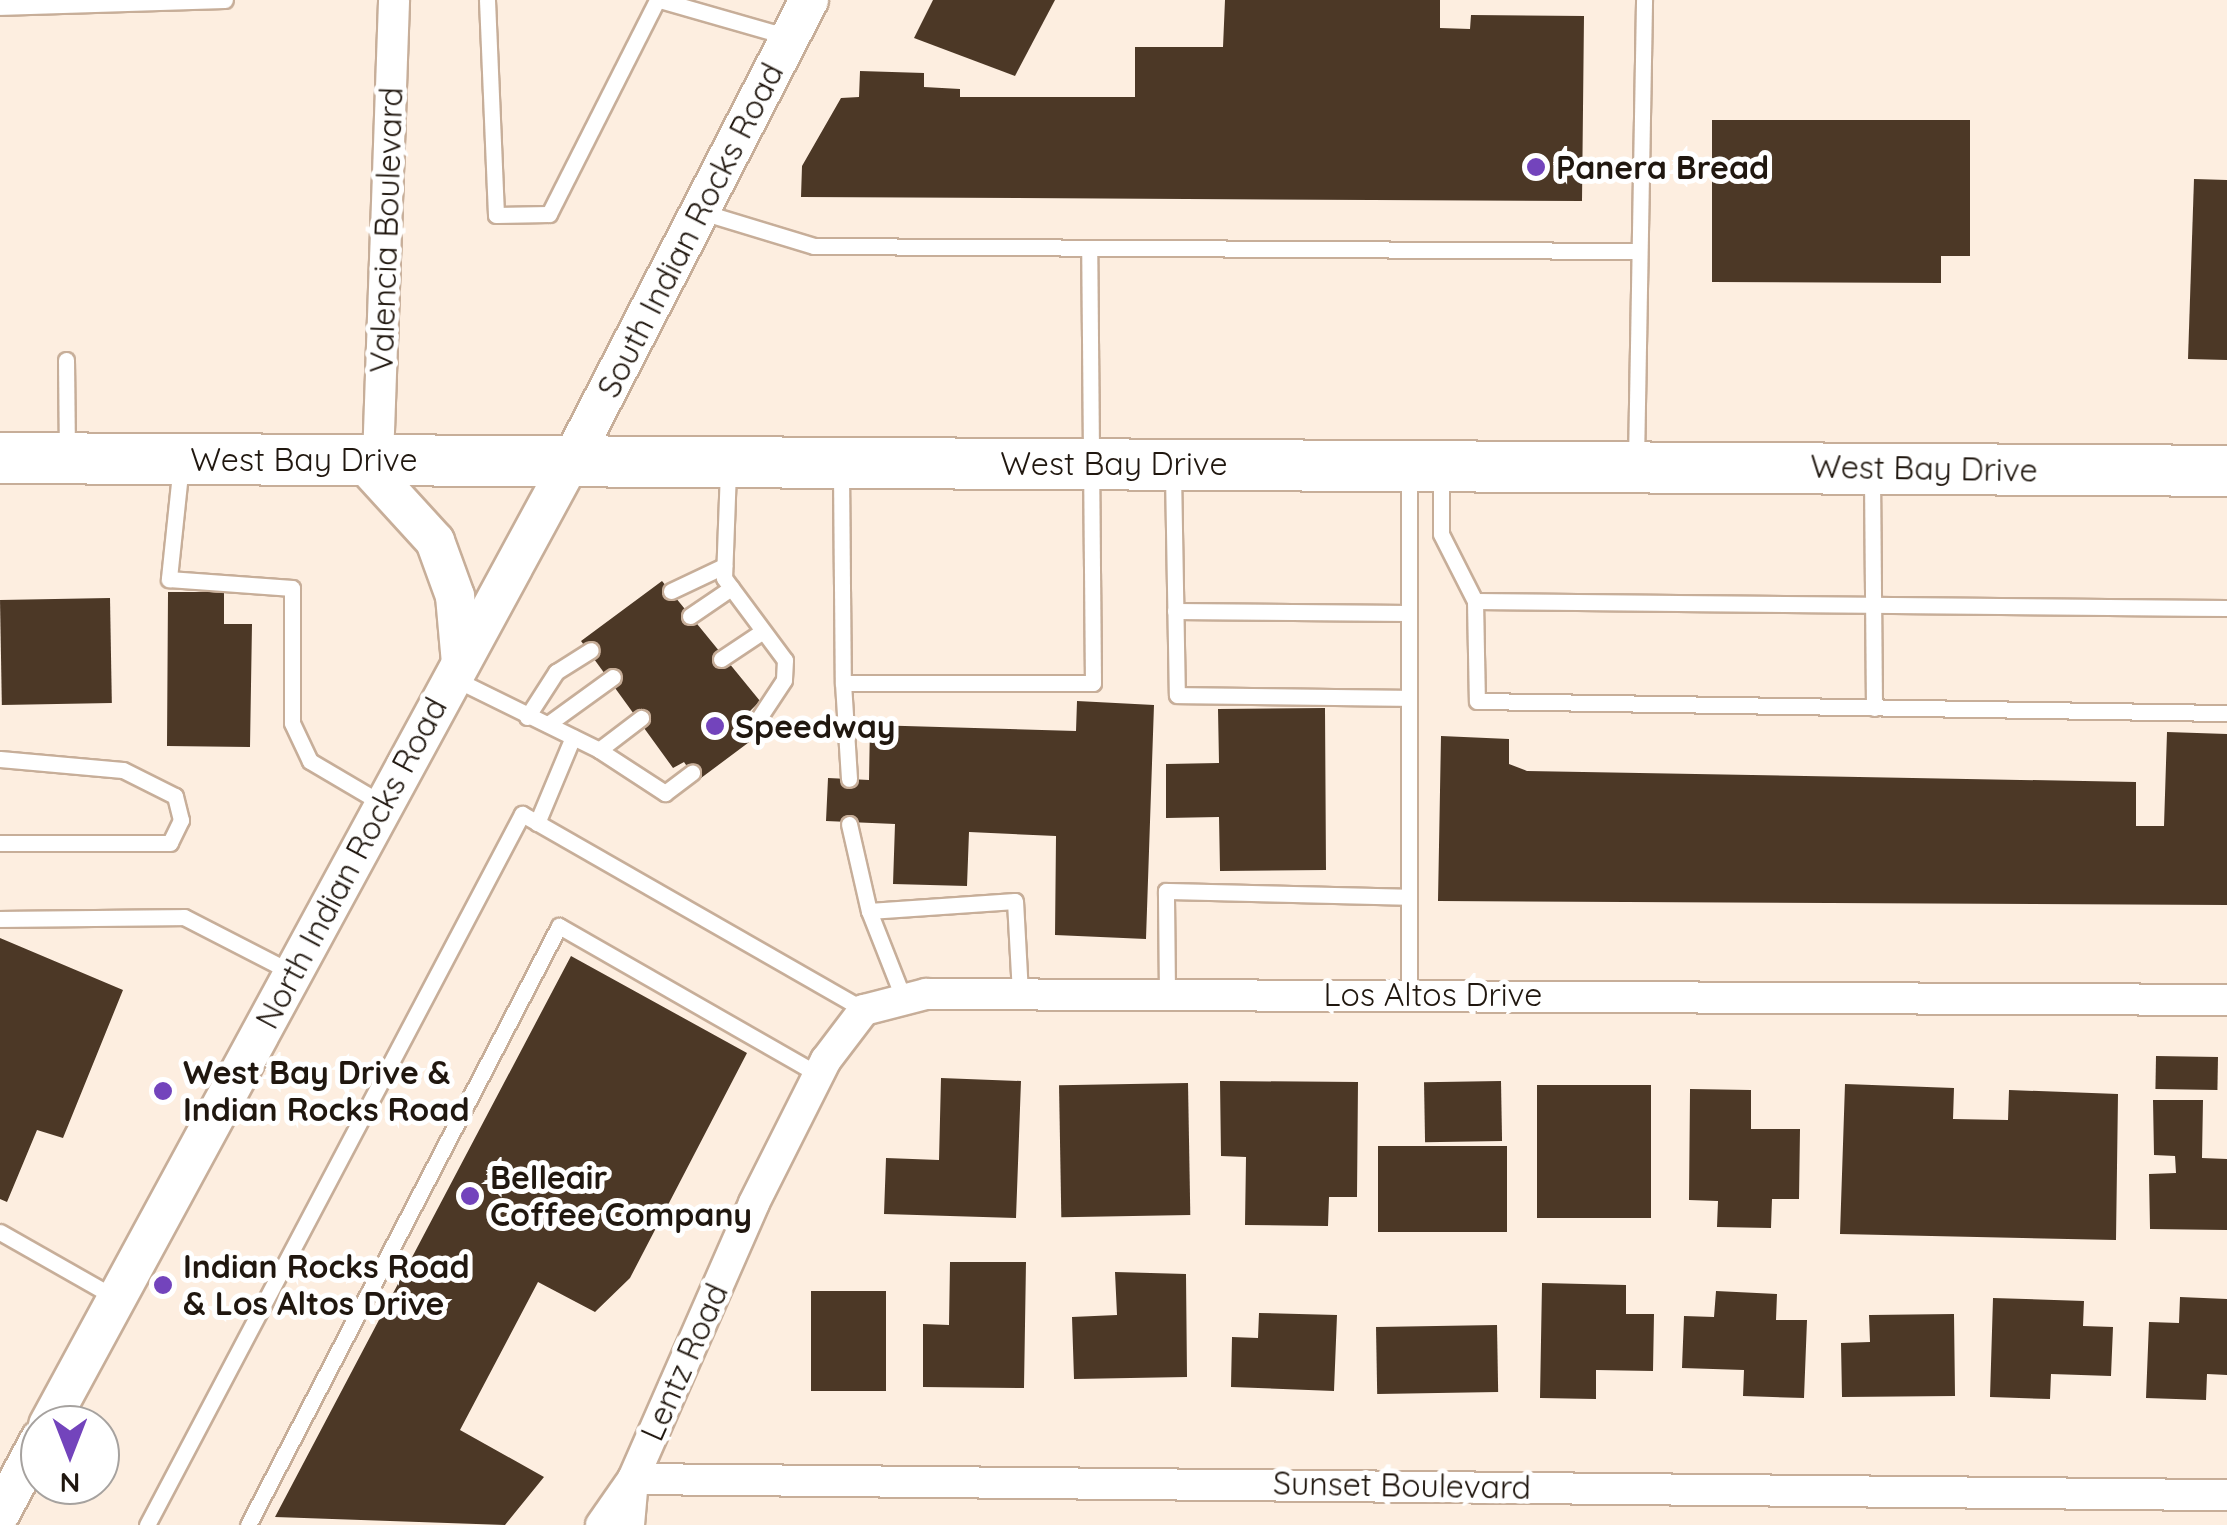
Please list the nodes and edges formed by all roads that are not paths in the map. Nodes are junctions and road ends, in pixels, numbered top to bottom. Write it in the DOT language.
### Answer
graph roads {
  1 [pos="225,0"];
  2 [pos="394,0"];
  3 [pos="487,0"];
  4 [pos="658,0"];
  5 [pos="809,0"];
  6 [pos="1644,0"];
  7 [pos="0,7"];
  8 [pos="789,36"];
  9 [pos="700,212"];
  10 [pos="1088,248"];
  11 [pos="1638,251"];
  12 [pos="66,360"];
  13 [pos="0,458"];
  14 [pos="67,458"];
  15 [pos="182,459"];
  16 [pos="370,460"];
  17 [pos="571,460"];
  18 [pos="728,461"];
  19 [pos="840,462"];
  20 [pos="1091,463"];
  21 [pos="1172,464"];
  22 [pos="1426,465"];
  23 [pos="1636,466"];
  24 [pos="1872,467"];
  25 [pos="2227,471"];
  26 [pos="724,566"];
  27 [pos="731,588"];
  28 [pos="671,591"];
  29 [pos="1475,601"];
  30 [pos="1873,604"];
  31 [pos="2227,608"];
  32 [pos="1175,611"];
  33 [pos="1410,613"];
  34 [pos="690,616"];
  35 [pos="763,631"];
  36 [pos="590,650"];
  37 [pos="721,658"];
  38 [pos="456,670"];
  39 [pos="613,676"];
  40 [pos="842,683"];
  41 [pos="1410,698"];
  42 [pos="1874,708"];
  43 [pos="2227,714"];
  44 [pos="527,717"];
  45 [pos="641,718"];
  46 [pos="756,721"];
  47 [pos="548,724"];
  48 [pos="573,737"];
  49 [pos="599,750"];
  50 [pos="0,760"];
  51 [pos="692,774"];
  52 [pos="849,779"];
  53 [pos="383,804"];
  54 [pos="536,823"];
  55 [pos="849,824"];
  56 [pos="0,843"];
  57 [pos="1410,897"];
  58 [pos="869,911"];
  59 [pos="0,919"];
  60 [pos="293,973"];
  61 [pos="1168,993"];
  62 [pos="1020,994"];
  63 [pos="1410,994"];
  64 [pos="904,1000"];
  65 [pos="2227,1000"];
  66 [pos="864,1010"];
  67 [pos="820,1074"];
  68 [pos="0,1232"];
  69 [pos="116,1298"];
  70 [pos="59,1405"];
  71 [pos="9,1475"];
  72 [pos="633,1479"];
  73 [pos="2227,1495"];
  74 [pos="0,1514"];
  75 [pos="147,1525"];
  76 [pos="248,1525"];
  77 [pos="601,1525"];
  78 [pos="629,1525"];
  1 -- 7 [label="lane"];
  2 -- 16 [label="street, Valencia Boulevard"];
  3 -- 4 [label="lane"];
  4 -- 8 [label="lane"];
  5 -- 8 [label="street, South Indian Rocks Road"];
  6 -- 11 [label="lane"];
  8 -- 9 [label="street, South Indian Rocks Road"];
  9 -- 10 [label="lane"];
  9 -- 17 [label="street, South Indian Rocks Road"];
  10 -- 11 [label="lane"];
  10 -- 20 [label="lane"];
  11 -- 23 [label="lane"];
  12 -- 14 [label="lane"];
  13 -- 14 [label="main road, West Bay Drive"];
  14 -- 15 [label="main road, West Bay Drive"];
  15 -- 16 [label="main road, West Bay Drive"];
  15 -- 53 [label="lane"];
  16 -- 17 [label="main road, West Bay Drive"];
  16 -- 38 [label="street"];
  17 -- 18 [label="main road, West Bay Drive"];
  17 -- 38 [label="street, North Indian Rocks Road"];
  18 -- 19 [label="main road, West Bay Drive"];
  18 -- 26 [label="lane"];
  19 -- 20 [label="main road, West Bay Drive"];
  19 -- 40 [label="lane"];
  20 -- 21 [label="main road, West Bay Drive"];
  20 -- 40 [label="lane"];
  21 -- 22 [label="main road, West Bay Drive"];
  21 -- 32 [label="lane"];
  22 -- 23 [label="main road, West Bay Drive"];
  22 -- 29 [label="lane"];
  22 -- 33 [label="lane"];
  23 -- 24 [label="main road, West Bay Drive"];
  24 -- 25 [label="main road, West Bay Drive"];
  24 -- 30 [label="lane"];
  26 -- 27 [label="lane"];
  26 -- 28 [label="lane"];
  27 -- 34 [label="lane"];
  27 -- 35 [label="lane"];
  29 -- 30 [label="lane"];
  29 -- 42 [label="lane"];
  30 -- 31 [label="lane"];
  30 -- 42 [label="lane"];
  32 -- 33 [label="lane"];
  32 -- 41 [label="lane"];
  33 -- 41 [label="lane"];
  35 -- 37 [label="lane"];
  35 -- 46 [label="lane"];
  36 -- 44 [label="lane"];
  38 -- 44 [label="lane"];
  38 -- 53 [label="street, North Indian Rocks Road"];
  39 -- 47 [label="lane"];
  40 -- 52 [label="lane"];
  41 -- 57 [label="lane"];
  42 -- 43 [label="lane"];
  44 -- 47 [label="lane"];
  45 -- 49 [label="lane"];
  47 -- 48 [label="lane"];
  48 -- 49 [label="lane"];
  48 -- 54 [label="lane"];
  49 -- 51 [label="lane"];
  50 -- 56 [label="lane"];
  53 -- 60 [label="street, North Indian Rocks Road"];
  54 -- 66 [label="lane"];
  54 -- 75 [label="lane"];
  55 -- 58 [label="lane"];
  57 -- 61 [label="lane"];
  57 -- 63 [label="lane"];
  58 -- 62 [label="lane"];
  58 -- 64 [label="lane"];
  59 -- 60 [label="lane"];
  60 -- 69 [label="street, North Indian Rocks Road"];
  61 -- 62 [label="street, Los Altos Drive"];
  61 -- 63 [label="street, Los Altos Drive"];
  62 -- 64 [label="street, Los Altos Drive"];
  63 -- 65 [label="street, Los Altos Drive"];
  64 -- 66 [label="street, Los Altos Drive"];
  66 -- 67 [label="street"];
  67 -- 72 [label="street, Lentz Road"];
  67 -- 76 [label="lane"];
  68 -- 69 [label="lane"];
  69 -- 70 [label="street, North Indian Rocks Road"];
  71 -- 74 [label="street"];
  72 -- 73 [label="street, Sunset Boulevard"];
  72 -- 77 [label="street"];
  72 -- 78 [label="street, Lentz Road"];
}
